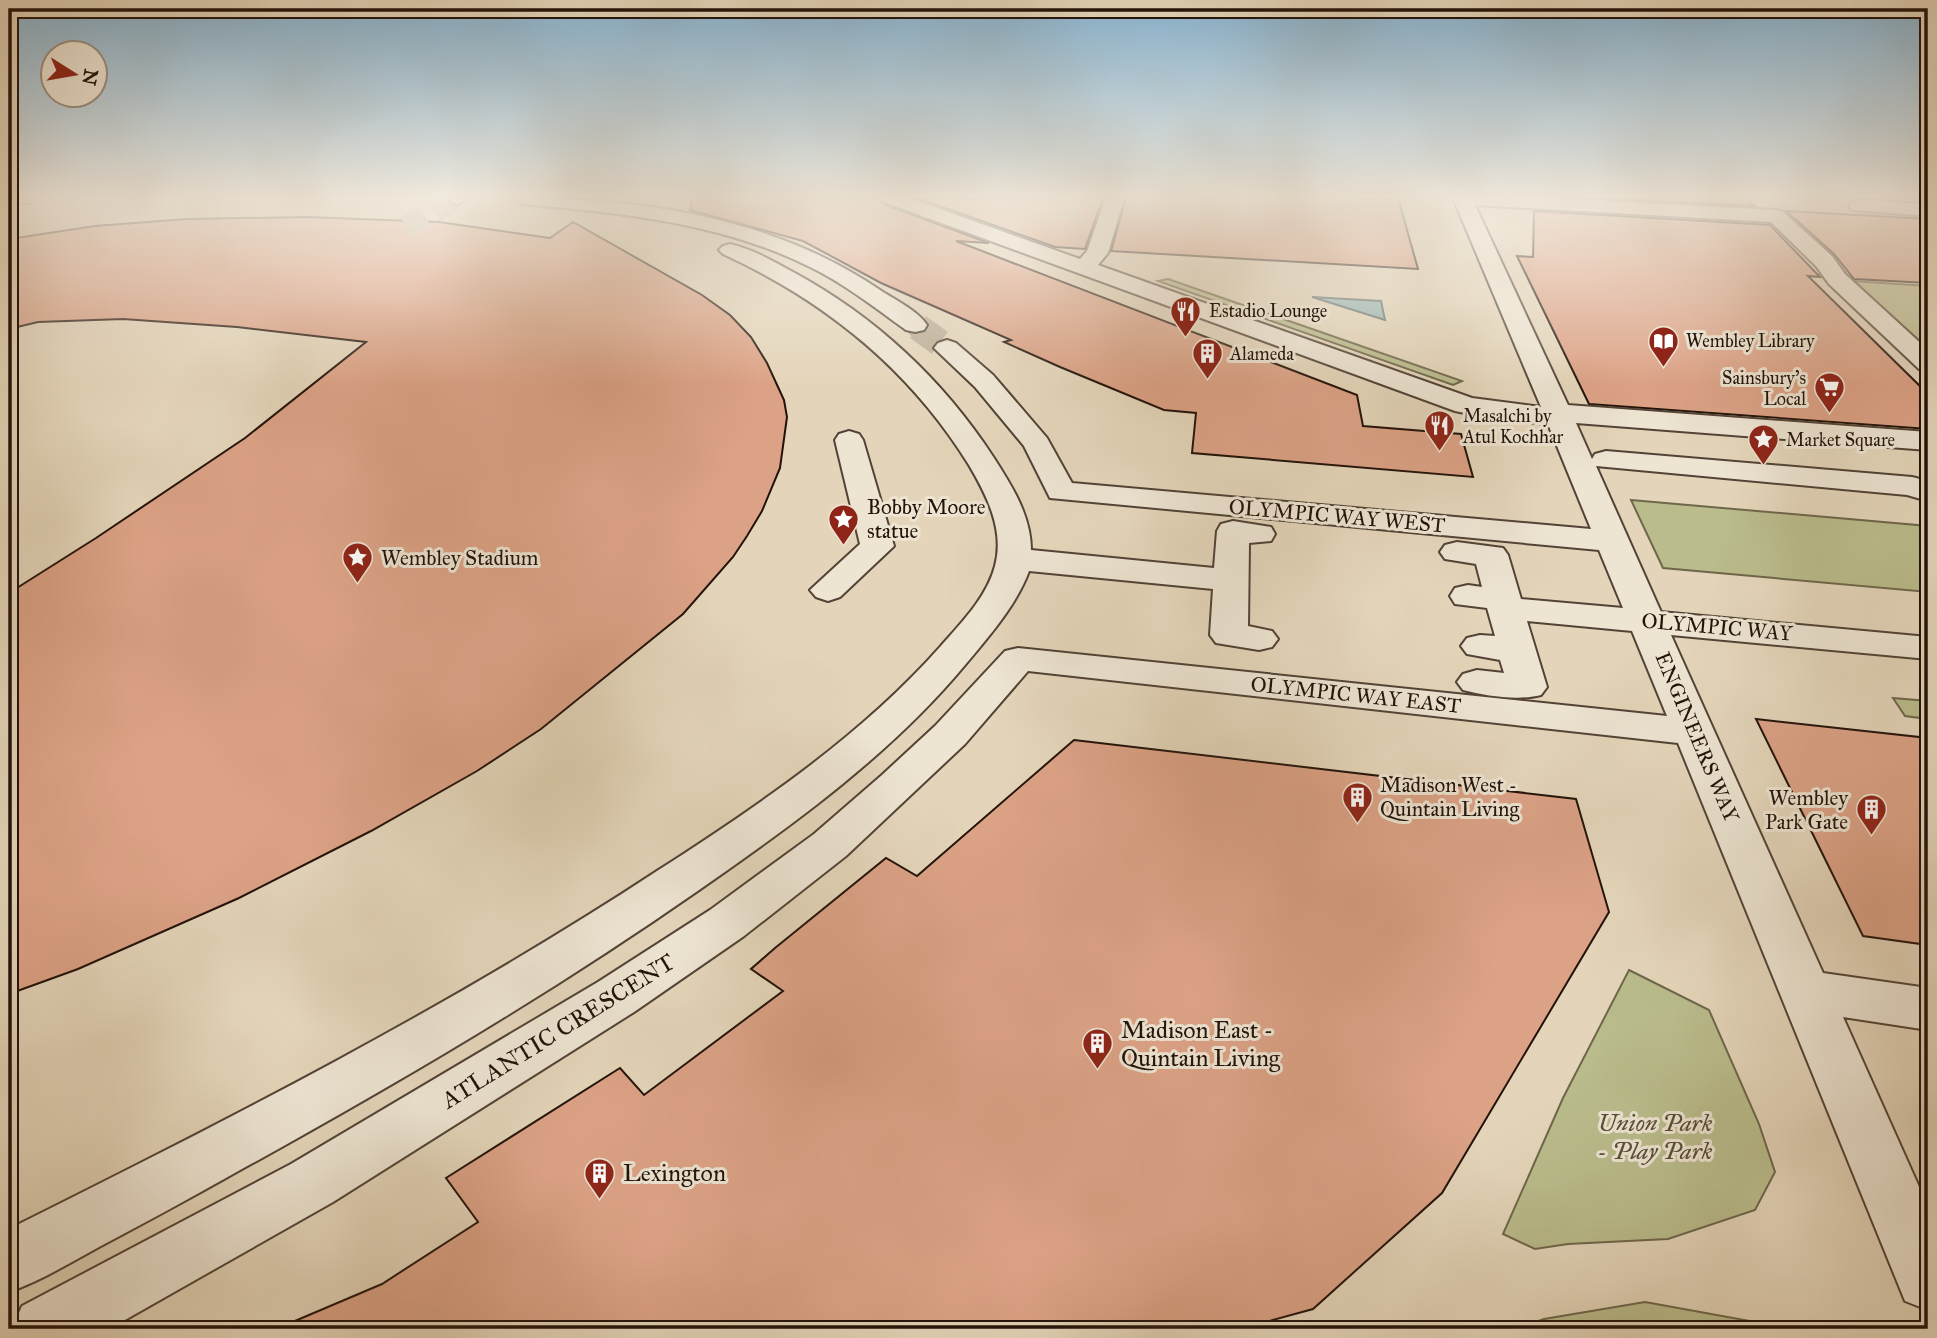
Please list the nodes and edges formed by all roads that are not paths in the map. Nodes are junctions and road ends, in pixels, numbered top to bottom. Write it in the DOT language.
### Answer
graph roads {
  1 [pos="756,260"];
  2 [pos="813,260"];
  3 [pos="1066,260"];
  4 [pos="1090,260"];
  5 [pos="1490,260"];
  6 [pos="1821,260"];
  7 [pos="1084,267"];
  8 [pos="915,325"];
  9 [pos="947,348"];
  10 [pos="1928,364"];
  11 [pos="1558,415"];
  12 [pos="849,440"];
  13 [pos="1928,441"];
  14 [pos="1606,460"];
  15 [pos="1928,492"];
  16 [pos="870,498"];
  17 [pos="1613,541"];
  18 [pos="877,546"];
  19 [pos="1014,559"];
  20 [pos="1246,583"];
  21 [pos="828,590"];
  22 [pos="1647,620"];
  23 [pos="1071,639"];
  24 [pos="1928,648"];
  25 [pos="1017,659"];
  26 [pos="1695,732"];
  27 [pos="1807,992"];
  28 [pos="1928,1009"];
  29 [pos="9,1262"];
  30 [pos="1928,1279"];
  31 [pos="45,1329"];
  1 -- 19 [label="street"];
  2 -- 8 [label="street"];
  3 -- 7 [label="street"];
  4 -- 7 [label="street"];
  5 -- 11 [label="street, ENGINEERS WAY"];
  6 -- 10 [label="street"];
  7 -- 11 [label="street"];
  9 -- 17 [label="street, OLYMPIC WAY WEST"];
  11 -- 13 [label="street"];
  11 -- 17 [label="street, ENGINEERS WAY"];
  12 -- 18 [label="street"];
  14 -- 15 [label="street"];
  16 -- 18 [label="street"];
  17 -- 22 [label="street, ENGINEERS WAY"];
  18 -- 21 [label="street"];
  19 -- 20 [label="street"];
  19 -- 29 [label="street"];
  22 -- 23 [label="street, OLYMPIC WAY"];
  22 -- 24 [label="street, OLYMPIC WAY"];
  22 -- 26 [label="street, ENGINEERS WAY"];
  25 -- 26 [label="street, OLYMPIC WAY EAST"];
  25 -- 31 [label="street, ATLANTIC CRESCENT"];
  26 -- 27 [label="street, ENGINEERS WAY"];
  27 -- 28 [label="street"];
  27 -- 30 [label="street, ENGINEERS WAY"];
}
